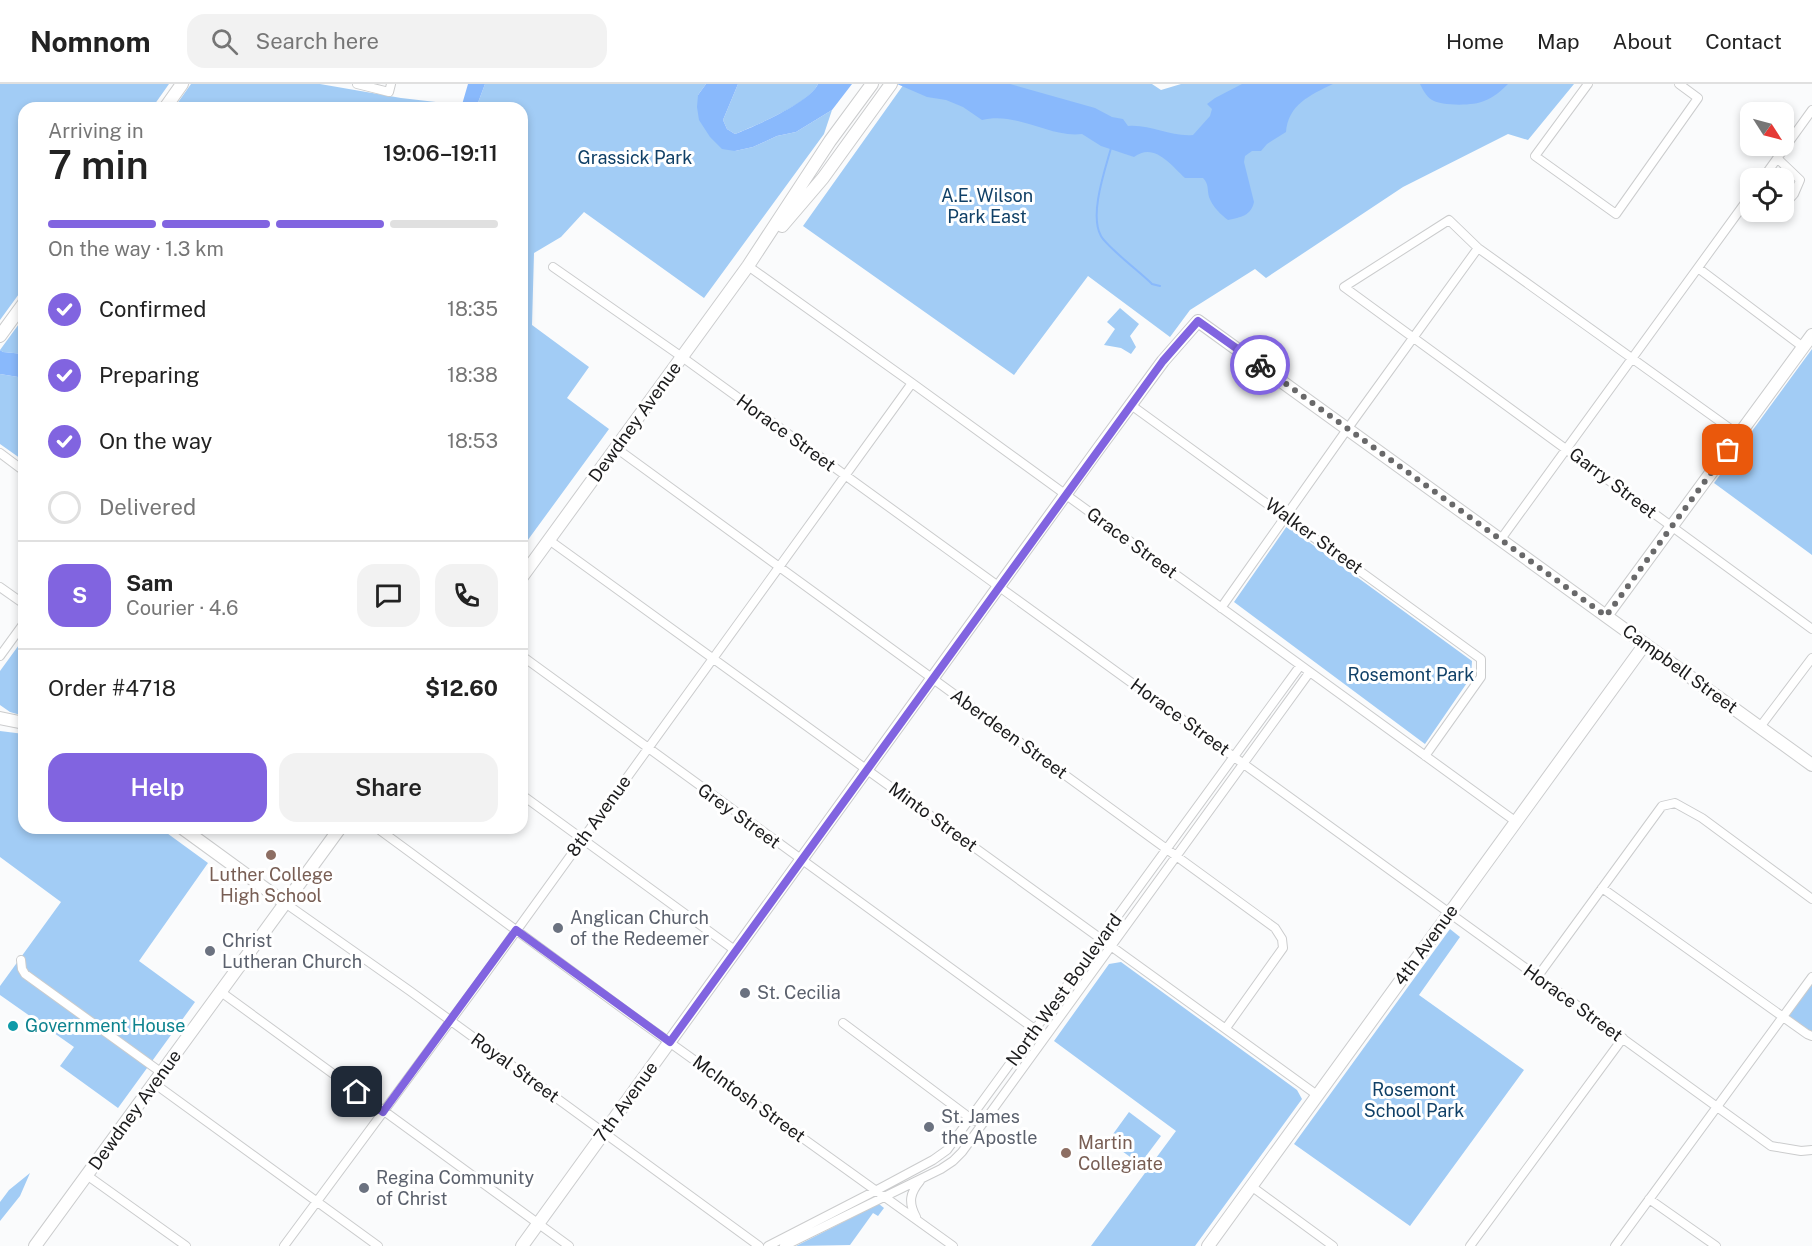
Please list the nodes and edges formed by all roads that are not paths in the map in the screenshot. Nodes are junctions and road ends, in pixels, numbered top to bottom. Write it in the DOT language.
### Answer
graph roads {
  1 [pos="182,84"];
  2 [pos="357,84"];
  3 [pos="872,84"];
  4 [pos="891,84"];
  5 [pos="1588,84"];
  6 [pos="1679,84"];
  7 [pos="390,88"];
  8 [pos="169,102"];
  9 [pos="1812,110"];
  10 [pos="1778,159"];
  11 [pos="1771,168"];
  12 [pos="1787,168"];
  13 [pos="1794,174"];
  14 [pos="1794,194"];
  15 [pos="1740,210"];
  16 [pos="1478,248"];
  17 [pos="748,266"];
  18 [pos="554,267"];
  19 [pos="1698,268"];
  20 [pos="18,311"];
  21 [pos="1198,321"];
  22 [pos="1812,335"];
  23 [pos="0,336"];
  24 [pos="1413,337"];
  25 [pos="1803,347"];
  26 [pos="682,357"];
  27 [pos="1632,358"];
  28 [pos="912,383"];
  29 [pos="1131,405"];
  30 [pos="1347,428"];
  31 [pos="1739,435"];
  32 [pos="616,448"];
  33 [pos="1567,449"];
  34 [pos="0,453"];
  35 [pos="18,466"];
  36 [pos="845,475"];
  37 [pos="1066,495"];
  38 [pos="1286,516"];
  39 [pos="1671,527"];
  40 [pos="1501,539"];
  41 [pos="549,540"];
  42 [pos="779,568"];
  43 [pos="528,569"];
  44 [pos="999,586"];
  45 [pos="0,587"];
  46 [pos="18,600"];
  47 [pos="1221,608"];
  48 [pos="1606,616"];
  49 [pos="1812,629"];
  50 [pos="18,631"];
  51 [pos="1645,644"];
  52 [pos="0,656"];
  53 [pos="712,658"];
  54 [pos="1812,658"];
  55 [pos="528,660"];
  56 [pos="1300,666"];
  57 [pos="1309,673"];
  58 [pos="933,679"];
  59 [pos="0,718"];
  60 [pos="18,722"];
  61 [pos="1760,727"];
  62 [pos="648,748"];
  63 [pos="1234,756"];
  64 [pos="1425,756"];
  65 [pos="1244,763"];
  66 [pos="1812,765"];
  67 [pos="867,769"];
  68 [pos="528,799"];
  69 [pos="1515,821"];
  70 [pos="190,834"];
  71 [pos="336,834"];
  72 [pos="385,834"];
  73 [pos="583,838"];
  74 [pos="1167,850"];
  75 [pos="1176,856"];
  76 [pos="801,860"];
  77 [pos="1602,888"];
  78 [pos="1812,899"];
  79 [pos="285,903"];
  80 [pos="1449,914"];
  81 [pos="516,930"];
  82 [pos="1101,939"];
  83 [pos="1111,946"];
  84 [pos="736,951"];
  85 [pos="21,960"];
  86 [pos="1538,976"];
  87 [pos="1812,977"];
  88 [pos="221,992"];
  89 [pos="1783,1016"];
  90 [pos="450,1021"];
  91 [pos="843,1023"];
  92 [pos="1226,1028"];
  93 [pos="1035,1030"];
  94 [pos="1812,1036"];
  95 [pos="1045,1037"];
  96 [pos="1623,1038"];
  97 [pos="670,1042"];
  98 [pos="158,1078"];
  99 [pos="1317,1095"];
  100 [pos="1716,1106"];
  101 [pos="383,1112"];
  102 [pos="971,1119"];
  103 [pos="980,1126"];
  104 [pos="604,1133"];
  105 [pos="1812,1150"];
  106 [pos="88,1176"];
  107 [pos="922,1179"];
  108 [pos="1251,1186"];
  109 [pos="877,1190"];
  110 [pos="885,1196"];
  111 [pos="1649,1198"];
  112 [pos="316,1202"];
  113 [pos="917,1220"];
  114 [pos="538,1224"];
  115 [pos="35,1246"];
  116 [pos="186,1246"];
  117 [pos="284,1246"];
  118 [pos="378,1246"];
  119 [pos="522,1246"];
  120 [pos="569,1246"];
  121 [pos="759,1246"];
  122 [pos="768,1246"];
  123 [pos="784,1246"];
  124 [pos="953,1246"];
  125 [pos="1208,1246"];
  126 [pos="1333,1246"];
  127 [pos="1470,1246"];
  128 [pos="1615,1246"];
  129 [pos="1716,1246"];
  1 -- 8 [label="street"];
  2 -- 7 [label="street"];
  3 -- 17 [label="street, Dewdney Avenue"];
  4 -- 17 [label="street, Dewdney Avenue"];
  5 -- 6 [label="street"];
  9 -- 10 [label="street"];
  10 -- 11 [label="street"];
  10 -- 12 [label="street"];
  13 -- 14 [label="street"];
  15 -- 19 [label="street"];
  16 -- 24 [label="street"];
  16 -- 24 [label="street, Garry Street"];
  16 -- 27 [label="street"];
  17 -- 26 [label="street, Dewdney Avenue"];
  17 -- 28 [label="street, Grace Street"];
  18 -- 26 [label="street, Horace Street"];
  19 -- 25 [label="street"];
  19 -- 27 [label="street"];
  20 -- 23 [label="street"];
  21 -- 29 [label="street, 7th Avenue"];
  21 -- 30 [label="street, Campbell Street"];
  22 -- 25 [label="street"];
  24 -- 30 [label="street"];
  24 -- 33 [label="street, Garry Street"];
  25 -- 31 [label="street"];
  26 -- 32 [label="street, Dewdney Avenue"];
  26 -- 36 [label="street, Horace Street"];
  27 -- 31 [label="street"];
  27 -- 33 [label="street"];
  28 -- 36 [label="street, 8th Avenue"];
  28 -- 37 [label="street, Grace Street"];
  29 -- 37 [label="street, 7th Avenue"];
  29 -- 38 [label="street, Walker Street"];
  30 -- 38 [label="street"];
  30 -- 40 [label="street, Campbell Street"];
  31 -- 39 [label="street"];
  32 -- 41 [label="street, Dewdney Avenue"];
  32 -- 42 [label="street, Aberdeen Street"];
  33 -- 39 [label="street, Garry Street"];
  33 -- 40 [label="street"];
  34 -- 35 [label="street"];
  36 -- 42 [label="street, 8th Avenue"];
  36 -- 44 [label="street, Horace Street"];
  37 -- 44 [label="street, 7th Avenue"];
  37 -- 47 [label="street, Grace Street"];
  38 -- 47 [label="street"];
  38 -- 64 [label="street, Walker Street"];
  39 -- 48 [label="street"];
  39 -- 49 [label="street, Garry Street"];
  40 -- 48 [label="street, Campbell Street"];
  41 -- 43 [label="street, Dewdney Avenue"];
  41 -- 53 [label="street, Minto Street"];
  42 -- 53 [label="street, 8th Avenue"];
  42 -- 58 [label="street, Aberdeen Street"];
  44 -- 58 [label="street, 7th Avenue"];
  44 -- 63 [label="street, Horace Street"];
  45 -- 46 [label="street"];
  47 -- 56 [label="street, Grace Street"];
  48 -- 51 [label="street, Campbell Street"];
  50 -- 52 [label="street"];
  51 -- 61 [label="street, Campbell Street"];
  51 -- 69 [label="street, 4th Avenue"];
  53 -- 62 [label="street, 8th Avenue"];
  53 -- 67 [label="street, Minto Street"];
  54 -- 61 [label="street"];
  55 -- 62 [label="street, Grey Street"];
  56 -- 57 [label="street, Grace Street"];
  56 -- 63 [label="street, North West Boulevard"];
  57 -- 64 [label="street, Grace Street"];
  57 -- 65 [label="street, North West Boulevard"];
  58 -- 67 [label="street, 7th Avenue"];
  58 -- 74 [label="street, Aberdeen Street"];
  59 -- 60 [label="street"];
  61 -- 66 [label="street, Campbell Street"];
  62 -- 73 [label="street, 8th Avenue"];
  62 -- 76 [label="street, Grey Street"];
  63 -- 65 [label="street, Horace Street"];
  63 -- 74 [label="street, North West Boulevard"];
  64 -- 69 [label="street, Grace Street"];
  65 -- 75 [label="street, North West Boulevard"];
  65 -- 80 [label="street, Horace Street"];
  67 -- 76 [label="street, 7th Avenue"];
  67 -- 82 [label="street, Minto Street"];
  68 -- 73 [label="street"];
  69 -- 80 [label="street, 4th Avenue"];
  70 -- 79 [label="street, Royal Street"];
  71 -- 79 [label="street, Dewdney Avenue"];
  72 -- 81 [label="street, McIntosh Street"];
  73 -- 81 [label="street, 8th Avenue"];
  73 -- 84 [label="street"];
  74 -- 75 [label="street, Aberdeen Street"];
  74 -- 82 [label="street, North West Boulevard"];
  75 -- 83 [label="street, North West Boulevard"];
  75 -- 92 [label="street, Aberdeen Street"];
  76 -- 84 [label="street, 7th Avenue"];
  76 -- 93 [label="street, Grey Street"];
  77 -- 78 [label="street"];
  77 -- 86 [label="street"];
  77 -- 89 [label="street"];
  79 -- 88 [label="street, Dewdney Avenue"];
  79 -- 90 [label="street, Royal Street"];
  80 -- 86 [label="street, Horace Street"];
  80 -- 99 [label="street, 4th Avenue"];
  81 -- 90 [label="street, 8th Avenue"];
  81 -- 97 [label="street, McIntosh Street"];
  82 -- 83 [label="street, Minto Street"];
  82 -- 93 [label="street, North West Boulevard"];
  83 -- 92 [label="street, Minto Street"];
  83 -- 95 [label="street, North West Boulevard"];
  84 -- 97 [label="street, 7th Avenue"];
  85 -- 98 [label="street"];
  86 -- 96 [label="street, Horace Street"];
  87 -- 89 [label="street"];
  88 -- 98 [label="street, Dewdney Avenue"];
  88 -- 101 [label="street"];
  89 -- 94 [label="street"];
  89 -- 100 [label="street"];
  90 -- 101 [label="street, 8th Avenue"];
  90 -- 104 [label="street, Royal Street"];
  91 -- 102 [label="street"];
  92 -- 99 [label="street, Minto Street"];
  93 -- 95 [label="street, Grey Street"];
  93 -- 102 [label="street, North West Boulevard"];
  95 -- 103 [label="street, North West Boulevard"];
  96 -- 100 [label="street, Horace Street"];
  96 -- 127 [label="street"];
  97 -- 104 [label="street, 7th Avenue"];
  97 -- 109 [label="street, McIntosh Street"];
  98 -- 106 [label="street, Dewdney Avenue"];
  98 -- 112 [label="street"];
  99 -- 108 [label="street, 4th Avenue"];
  100 -- 105 [label="street, Horace Street"];
  100 -- 111 [label="street"];
  101 -- 112 [label="street, 8th Avenue"];
  101 -- 114 [label="street"];
  102 -- 103 [label="street"];
  102 -- 109 [label="street, North West Boulevard"];
  103 -- 107 [label="street, North West Boulevard"];
  104 -- 114 [label="street, 7th Avenue"];
  104 -- 121 [label="street, Royal Street"];
  106 -- 115 [label="street, Dewdney Avenue"];
  106 -- 116 [label="street"];
  107 -- 110 [label="street, North West Boulevard"];
  107 -- 113 [label="street"];
  108 -- 125 [label="street, 4th Avenue"];
  108 -- 126 [label="street"];
  109 -- 110 [label="street, McIntosh Street"];
  109 -- 122 [label="street, North West Boulevard"];
  110 -- 113 [label="street, McIntosh Street"];
  110 -- 123 [label="street, North West Boulevard"];
  111 -- 128 [label="street"];
  111 -- 129 [label="street"];
  112 -- 117 [label="street, 8th Avenue"];
  112 -- 118 [label="street"];
  113 -- 124 [label="street, McIntosh Street"];
  114 -- 119 [label="street, 7th Avenue"];
  114 -- 120 [label="street"];
}
